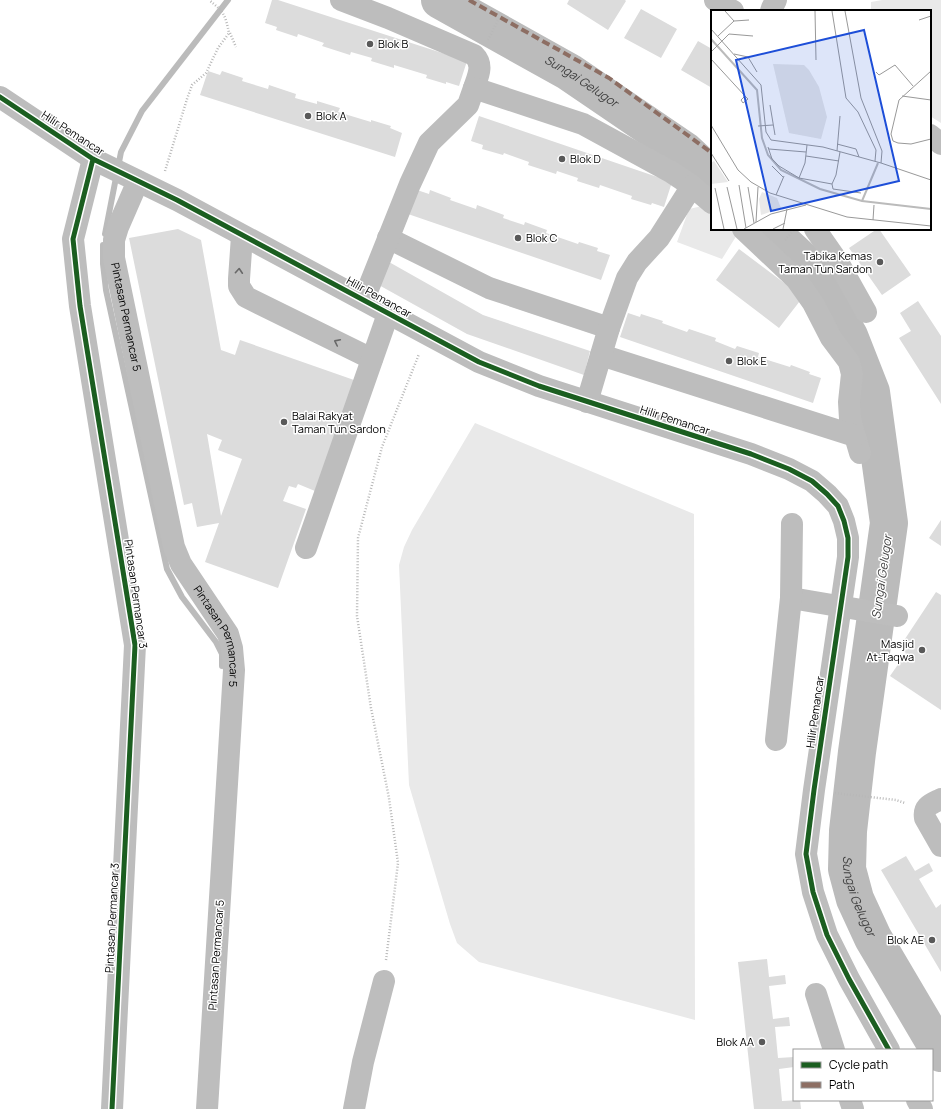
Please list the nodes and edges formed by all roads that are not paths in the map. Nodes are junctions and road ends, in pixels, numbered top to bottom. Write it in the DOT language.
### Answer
graph roads {
  1 [pos="341,0"];
  2 [pos="715,0"];
  3 [pos="776,0"];
  4 [pos="731,10"];
  5 [pos="771,10"];
  6 [pos="474,88"];
  7 [pos="0,97"];
  8 [pos="931,136"];
  9 [pos="941,144"];
  10 [pos="117,170"];
  11 [pos="692,186"];
  12 [pos="711,202"];
  13 [pos="744,230"];
  14 [pos="815,230"];
  15 [pos="242,236"];
  16 [pos="388,238"];
  17 [pos="364,299"];
  18 [pos="866,312"];
  19 [pos="388,314"];
  20 [pos="609,328"];
  21 [pos="601,355"];
  22 [pos="372,359"];
  23 [pos="587,402"];
  24 [pos="792,524"];
  25 [pos="306,548"];
  26 [pos="791,598"];
  27 [pos="849,608"];
  28 [pos="897,616"];
  29 [pos="776,740"];
  30 [pos="941,799"];
  31 [pos="940,842"];
  32 [pos="384,981"];
  33 [pos="816,994"];
  34 [pos="834,1049"];
  35 [pos="888,1049"];
  36 [pos="112,1109"];
  37 [pos="207,1109"];
  38 [pos="354,1109"];
  1 -- 6 [label="street"];
  2 -- 4 [label="street"];
  3 -- 5 [label="street"];
  6 -- 11 [label="street"];
  6 -- 16 [label="street"];
  7 -- 10 [label="street, Hilir Pemancar"];
  8 -- 9 [label="street"];
  10 -- 15 [label="street, Hilir Pemancar"];
  10 -- 36 [label="street, Pintasan Permancar 3"];
  10 -- 37 [label="street, Pintasan Permancar 5"];
  11 -- 12 [label="street"];
  11 -- 20 [label="street"];
  13 -- 21 [label="street"];
  14 -- 18 [label="street"];
  15 -- 17 [label="street, Hilir Pemancar"];
  22 -- 15 [label="street, one-way"];
  16 -- 17 [label="street"];
  16 -- 20 [label="street"];
  17 -- 19 [label="street, Hilir Pemancar"];
  19 -- 22 [label="street"];
  19 -- 23 [label="street, Hilir Pemancar"];
  20 -- 21 [label="street"];
  21 -- 23 [label="street"];
  22 -- 25 [label="street"];
  23 -- 27 [label="street, Hilir Pemancar"];
  24 -- 26 [label="street"];
  26 -- 27 [label="street"];
  26 -- 29 [label="street"];
  27 -- 28 [label="street"];
  27 -- 35 [label="street, Hilir Pemancar"];
  30 -- 31 [label="street"];
  32 -- 38 [label="street"];
  33 -- 34 [label="street"];
}
